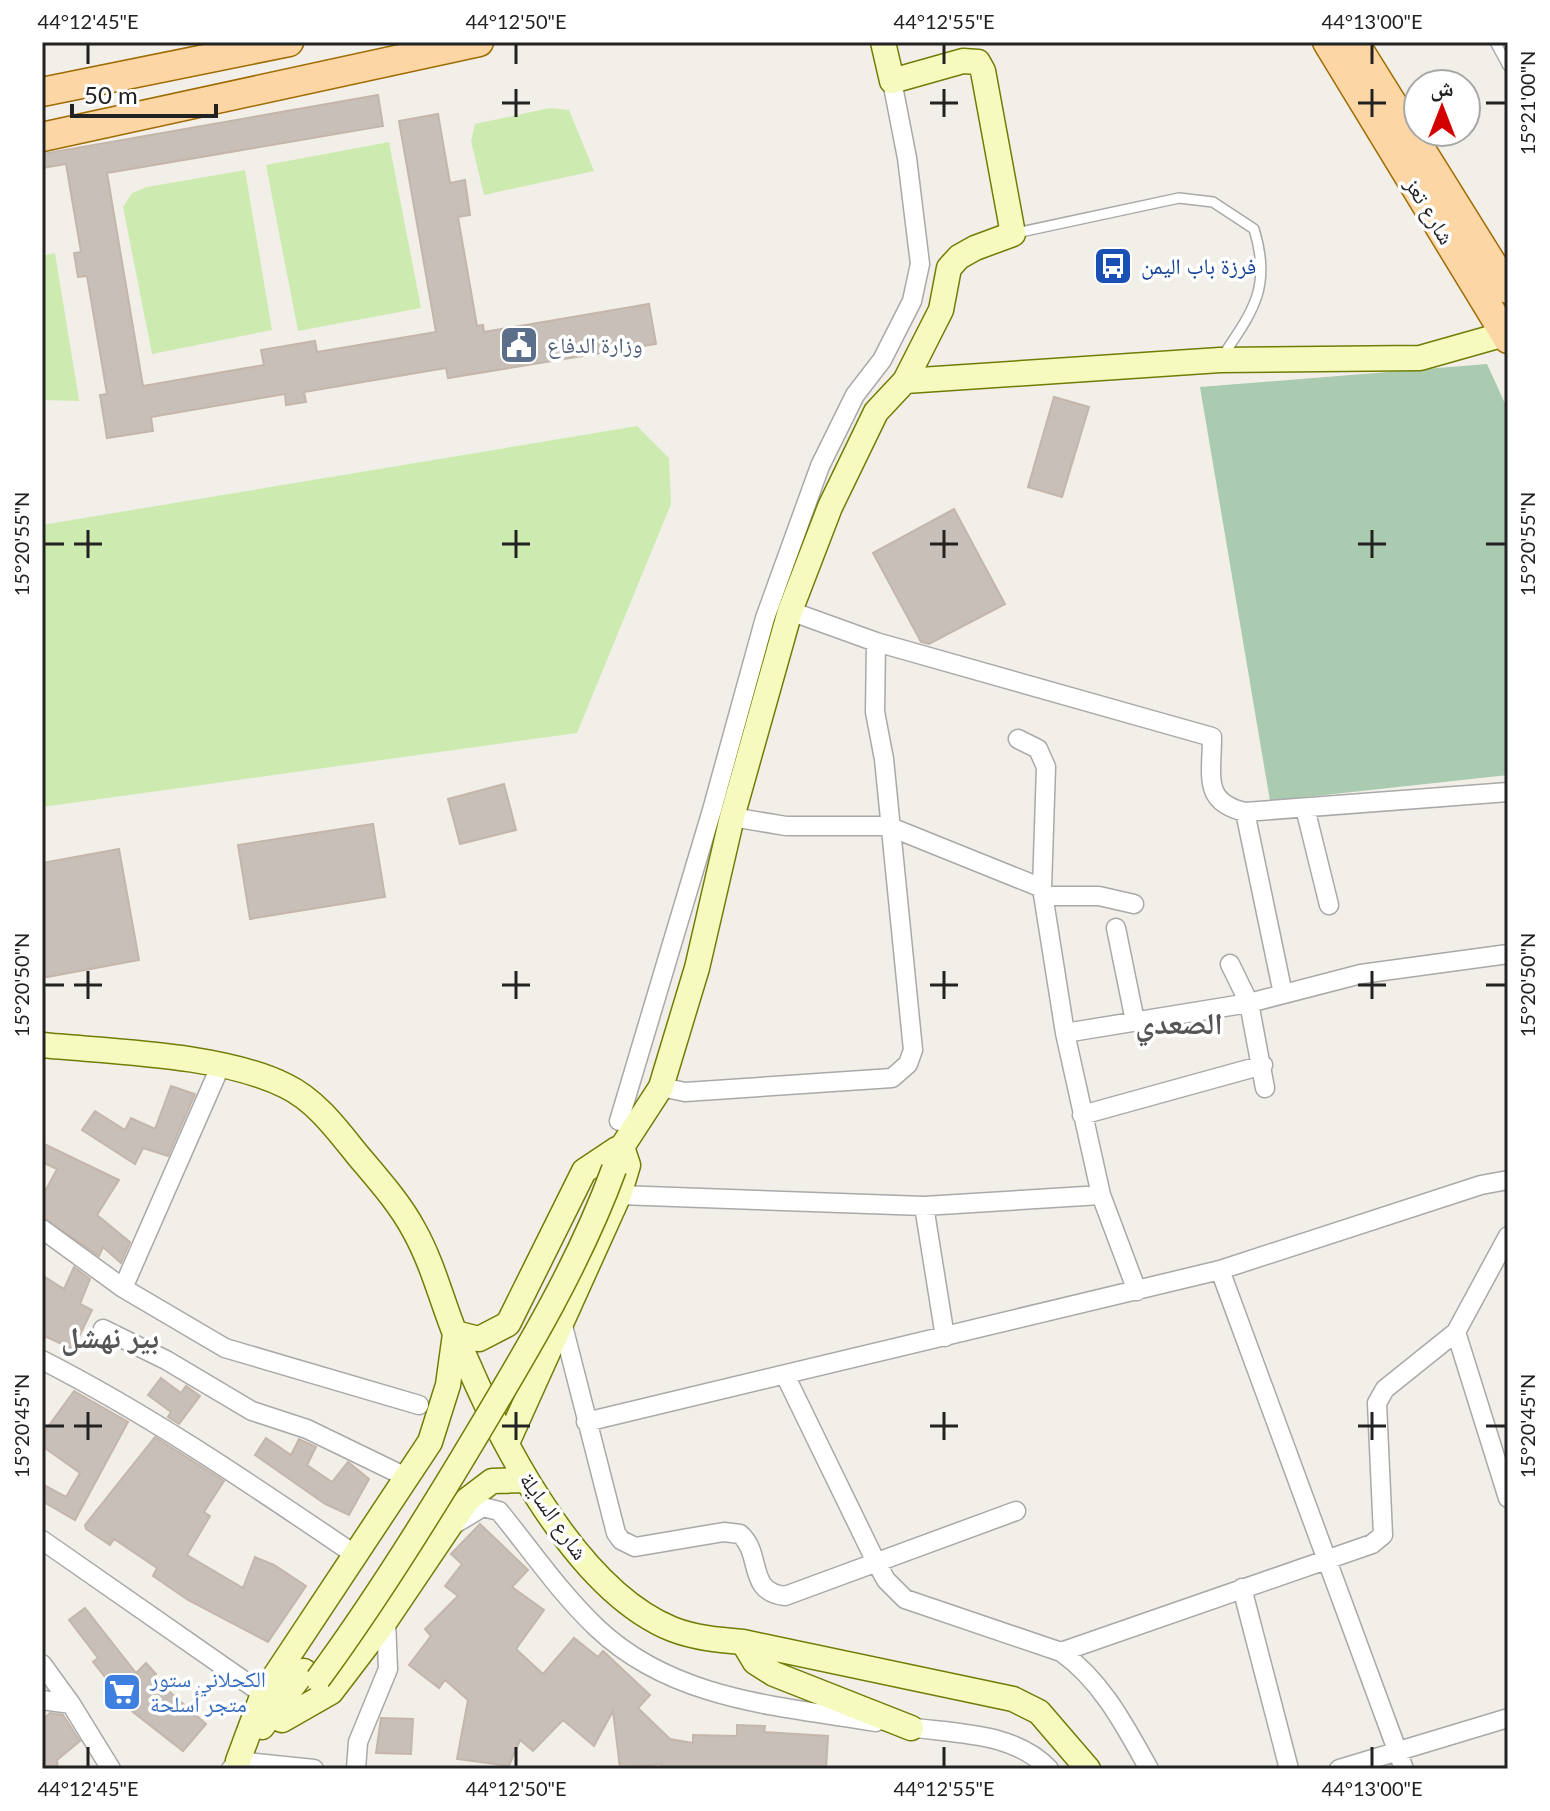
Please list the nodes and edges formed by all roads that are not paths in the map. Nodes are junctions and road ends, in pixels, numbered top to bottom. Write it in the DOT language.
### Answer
graph roads {
  1 [pos="289,42"];
  2 [pos="479,42"];
  3 [pos="883,42"];
  4 [pos="1327,42"];
  5 [pos="1354,42"];
  6 [pos="1495,42"];
  7 [pos="177,65"];
  8 [pos="1508,66"];
  9 [pos="892,81"];
  10 [pos="42,92"];
  11 [pos="165,109"];
  12 [pos="42,137"];
  13 [pos="1013,234"];
  14 [pos="1508,289"];
  15 [pos="1506,337"];
  16 [pos="1220,360"];
  17 [pos="905,381"];
  18 [pos="790,611"];
  19 [pos="876,642"];
  20 [pos="1018,739"];
  21 [pos="1508,792"];
  22 [pos="1305,808"];
  23 [pos="1245,812"];
  24 [pos="732,817"];
  25 [pos="888,826"];
  26 [pos="1043,892"];
  27 [pos="1134,904"];
  28 [pos="1329,905"];
  29 [pos="1116,928"];
  30 [pos="1508,954"];
  31 [pos="1230,964"];
  32 [pos="1283,994"];
  33 [pos="1249,1003"];
  34 [pos="1135,1021"];
  35 [pos="1065,1033"];
  36 [pos="42,1045"];
  37 [pos="1263,1065"];
  38 [pos="220,1067"];
  39 [pos="661,1087"];
  40 [pos="1265,1088"];
  41 [pos="1082,1115"];
  42 [pos="619,1121"];
  43 [pos="614,1160"];
  44 [pos="1508,1180"];
  45 [pos="619,1195"];
  46 [pos="1101,1195"];
  47 [pos="924,1206"];
  48 [pos="42,1229"];
  49 [pos="1508,1236"];
  50 [pos="1220,1270"];
  51 [pos="123,1288"];
  52 [pos="1137,1291"];
  53 [pos="562,1322"];
  54 [pos="103,1329"];
  55 [pos="1456,1332"];
  56 [pos="455,1333"];
  57 [pos="945,1337"];
  58 [pos="42,1360"];
  59 [pos="786,1377"];
  60 [pos="419,1405"];
  61 [pos="586,1422"];
  62 [pos="507,1443"];
  63 [pos="408,1478"];
  64 [pos="525,1480"];
  65 [pos="1508,1498"];
  66 [pos="1016,1511"];
  67 [pos="450,1525"];
  68 [pos="42,1540"];
  69 [pos="357,1556"];
  70 [pos="1329,1559"];
  71 [pos="876,1562"];
  72 [pos="1242,1588"];
  73 [pos="386,1620"];
  74 [pos="743,1642"];
  75 [pos="1061,1652"];
  76 [pos="42,1664"];
  77 [pos="311,1675"];
  78 [pos="263,1694"];
  79 [pos="42,1700"];
  80 [pos="71,1704"];
  81 [pos="1508,1718"];
  82 [pos="282,1720"];
  83 [pos="911,1728"];
  84 [pos="1401,1760"];
  85 [pos="235,1765"];
  86 [pos="111,1769"];
  87 [pos="314,1769"];
  88 [pos="356,1769"];
  89 [pos="1049,1769"];
  90 [pos="1088,1769"];
  91 [pos="1149,1769"];
  92 [pos="1289,1769"];
  93 [pos="1339,1769"];
  1 -- 7 [label="main road"];
  2 -- 11 [label="main road"];
  3 -- 9 [label="main road"];
  4 -- 15 [label="main road, شارع تعز"];
  5 -- 14 [label="main road, شارع تعز"];
  6 -- 8 [label="lane"];
  7 -- 10 [label="main road"];
  7 -- 11 [label="main road"];
  9 -- 13 [label="main road"];
  9 -- 42 [label="street"];
  11 -- 12 [label="main road"];
  13 -- 16 [label="lane"];
  13 -- 17 [label="main road"];
  15 -- 16 [label="main road"];
  16 -- 17 [label="main road"];
  17 -- 18 [label="main road"];
  18 -- 19 [label="street"];
  18 -- 24 [label="main road"];
  19 -- 23 [label="street"];
  19 -- 25 [label="street"];
  20 -- 26 [label="street"];
  21 -- 22 [label="street"];
  22 -- 23 [label="street"];
  22 -- 28 [label="street"];
  23 -- 32 [label="street"];
  24 -- 25 [label="street"];
  24 -- 39 [label="main road"];
  25 -- 26 [label="street"];
  25 -- 39 [label="street"];
  26 -- 27 [label="street"];
  26 -- 35 [label="street"];
  29 -- 34 [label="street"];
  30 -- 32 [label="street"];
  31 -- 33 [label="street"];
  32 -- 33 [label="street"];
  33 -- 34 [label="street"];
  33 -- 37 [label="street"];
  34 -- 35 [label="street"];
  35 -- 41 [label="street"];
  36 -- 38 [label="main road, شارع السايلة"];
  37 -- 40 [label="street"];
  37 -- 41 [label="street"];
  38 -- 51 [label="street"];
  38 -- 56 [label="main road, شارع السايلة"];
  39 -- 43 [label="main road"];
  41 -- 46 [label="street"];
  43 -- 45 [label="main road"];
  43 -- 56 [label="main road"];
  43 -- 77 [label="main road, bridge"];
  44 -- 50 [label="street"];
  45 -- 47 [label="street"];
  45 -- 53 [label="main road"];
  46 -- 47 [label="street"];
  46 -- 52 [label="street"];
  47 -- 57 [label="street"];
  48 -- 51 [label="street"];
  49 -- 55 [label="street"];
  50 -- 52 [label="street"];
  50 -- 70 [label="street"];
  51 -- 60 [label="street"];
  52 -- 57 [label="street"];
  53 -- 61 [label="street"];
  53 -- 62 [label="main road"];
  54 -- 63 [label="street"];
  55 -- 65 [label="street"];
  55 -- 70 [label="street"];
  56 -- 62 [label="main road, شارع السايلة"];
  56 -- 63 [label="main road"];
  57 -- 59 [label="street"];
  58 -- 69 [label="street"];
  59 -- 61 [label="street"];
  59 -- 71 [label="street"];
  61 -- 71 [label="street"];
  62 -- 64 [label="main road, شارع السايلة"];
  63 -- 69 [label="main road"];
  64 -- 67 [label="main road"];
  64 -- 74 [label="main road, شارع السايلة"];
  66 -- 71 [label="street"];
  67 -- 73 [label="main road"];
  67 -- 83 [label="street"];
  68 -- 78 [label="street"];
  69 -- 78 [label="main road"];
  70 -- 72 [label="street"];
  70 -- 84 [label="street"];
  71 -- 75 [label="street"];
  72 -- 75 [label="street"];
  72 -- 92 [label="street"];
  73 -- 82 [label="main road"];
  73 -- 88 [label="street"];
  74 -- 83 [label="main road"];
  74 -- 90 [label="main road, شارع السايلة"];
  75 -- 91 [label="street"];
  76 -- 80 [label="street"];
  77 -- 82 [label="main road"];
  77 -- 85 [label="main road"];
  78 -- 85 [label="main road"];
  79 -- 80 [label="street"];
  80 -- 86 [label="street"];
  81 -- 84 [label="street"];
  82 -- 85 [label="main road"];
  83 -- 89 [label="street"];
  84 -- 93 [label="street"];
  85 -- 87 [label="street"];
}
